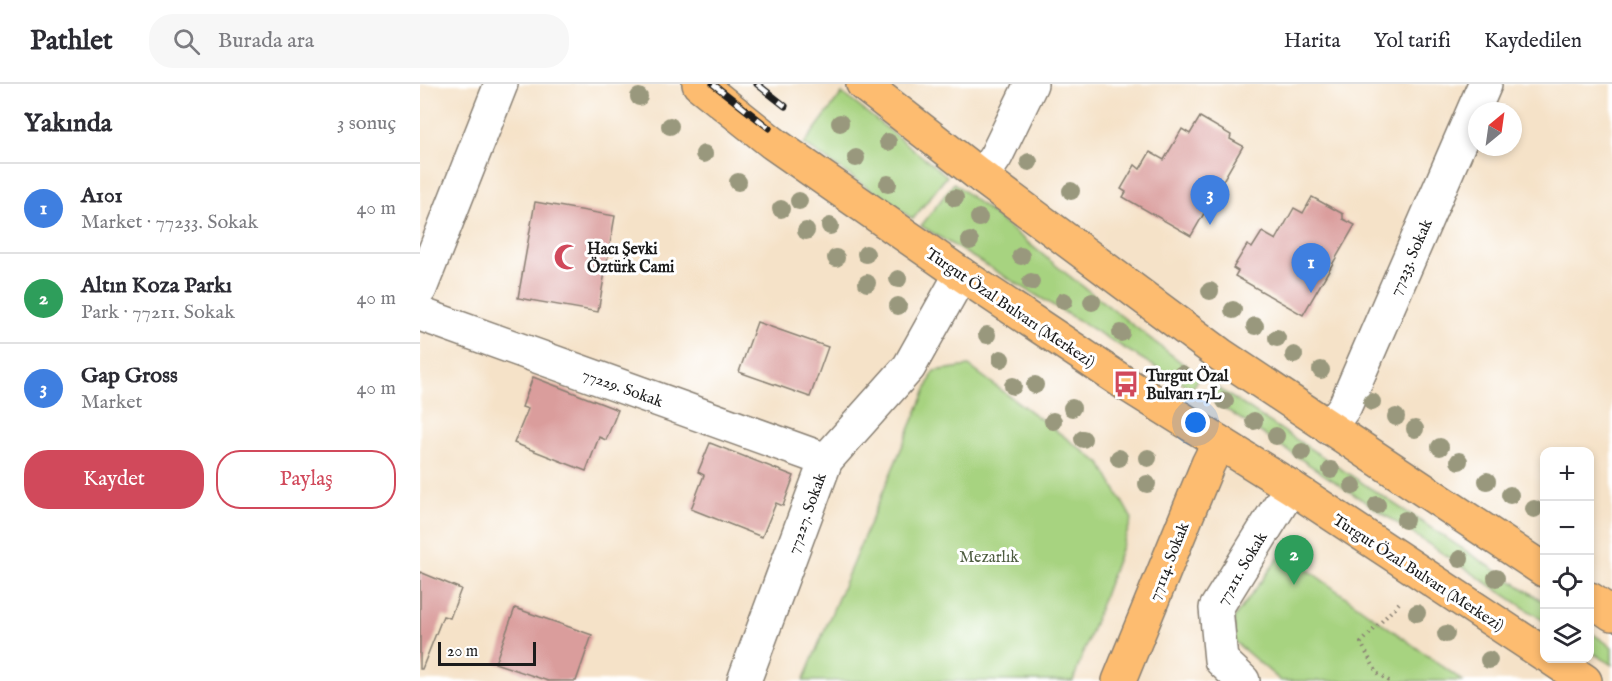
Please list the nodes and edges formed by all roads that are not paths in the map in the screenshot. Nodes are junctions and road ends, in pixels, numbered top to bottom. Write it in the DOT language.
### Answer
graph roads {
  1 [pos="501,84"];
  2 [pos="699,84"];
  3 [pos="863,84"];
  4 [pos="1031,84"];
  5 [pos="1485,84"];
  6 [pos="982,177"];
  7 [pos="961,274"];
  8 [pos="420,289"];
  9 [pos="420,314"];
  10 [pos="1329,428"];
  11 [pos="1220,442"];
  12 [pos="826,460"];
  13 [pos="1291,487"];
  14 [pos="1540,567"];
  15 [pos="1594,602"];
  16 [pos="1612,614"];
  17 [pos="1540,651"];
  18 [pos="1559,663"];
  19 [pos="744,681"];
  20 [pos="1119,681"];
  21 [pos="1243,681"];
  22 [pos="1586,681"];
  1 -- 8 [label="street"];
  2 -- 7 [label="main road, Turgut Özal Bulvarı (Merkezi)"];
  3 -- 6 [label="main road"];
  4 -- 6 [label="street"];
  5 -- 10 [label="street, 77233. Sokak"];
  6 -- 10 [label="main road"];
  7 -- 11 [label="main road, Turgut Özal Bulvarı (Merkezi)"];
  7 -- 12 [label="street, 77227. Sokak"];
  9 -- 12 [label="street, 77229. Sokak"];
  10 -- 14 [label="main road"];
  11 -- 13 [label="main road, Turgut Özal Bulvarı (Merkezi)"];
  11 -- 20 [label="main road, 77114. Sokak"];
  12 -- 19 [label="street, 77227. Sokak"];
  13 -- 17 [label="main road, Turgut Özal Bulvarı (Merkezi)"];
  13 -- 21 [label="street, 77211. Sokak"];
  15 -- 16 [label="main road"];
  18 -- 22 [label="main road"];
}
